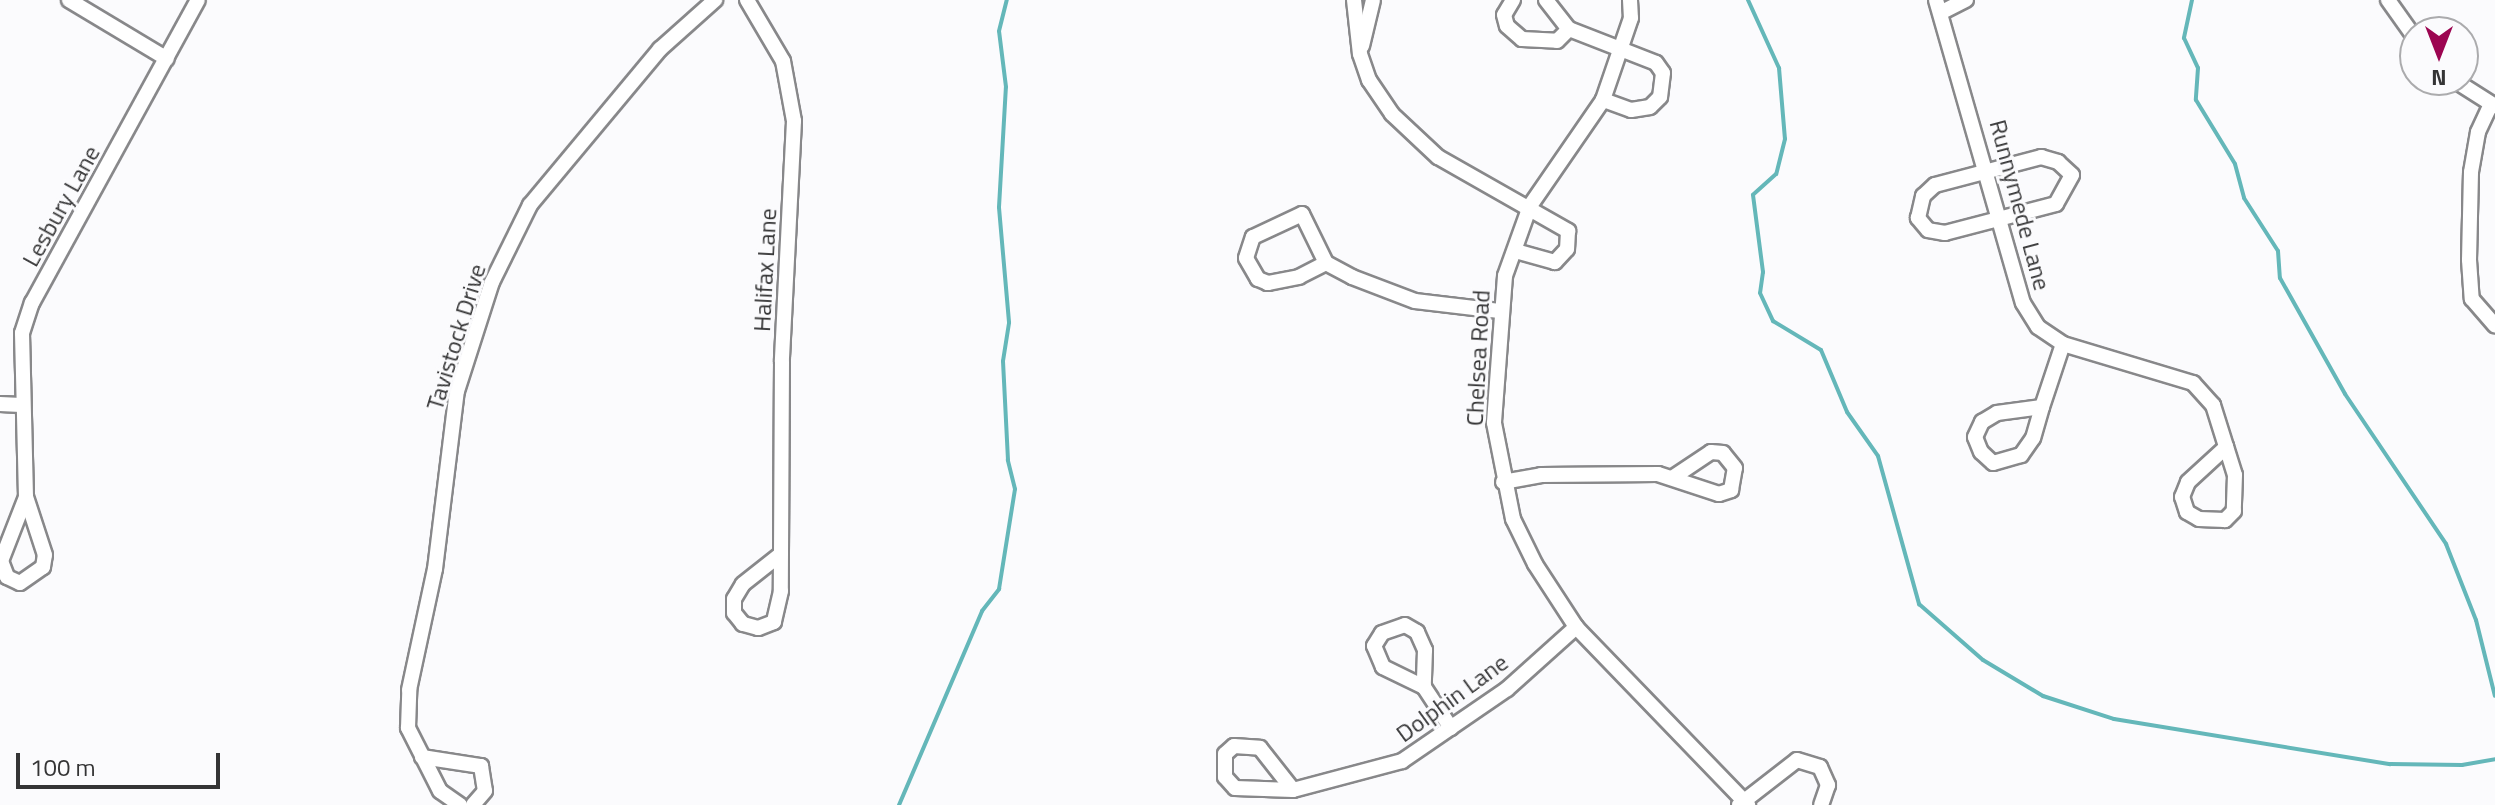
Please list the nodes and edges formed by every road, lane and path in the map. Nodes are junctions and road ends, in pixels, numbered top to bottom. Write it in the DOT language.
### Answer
graph roads {
  1 [pos="69,0"];
  2 [pos="198,0"];
  3 [pos="715,0"];
  4 [pos="747,0"];
  5 [pos="1354,0"];
  6 [pos="1373,0"];
  7 [pos="1513,0"];
  8 [pos="1546,0"];
  9 [pos="1630,0"];
  10 [pos="1966,0"];
  11 [pos="1939,6"];
  12 [pos="1569,29"];
  13 [pos="1622,49"];
  14 [pos="1360,54"];
  15 [pos="167,59"];
  16 [pos="1603,100"];
  17 [pos="2493,105"];
  18 [pos="1987,171"];
  19 [pos="1530,206"];
  20 [pos="2000,218"];
  21 [pos="1515,251"];
  22 [pos="1326,263"];
  23 [pos="1499,311"];
  24 [pos="2495,325"];
  25 [pos="2063,344"];
  26 [pos="0,404"];
  27 [pos="21,405"];
  28 [pos="2042,407"];
  29 [pos="2226,447"];
  30 [pos="1672,478"];
  31 [pos="1503,482"];
  32 [pos="26,497"];
  33 [pos="781,554"];
  34 [pos="1576,627"];
  35 [pos="1424,687"];
  36 [pos="1451,728"];
  37 [pos="422,757"];
  38 [pos="1293,790"];
  39 [pos="1744,803"];
  40 [pos="460,805"];
  41 [pos="473,805"];
  42 [pos="1821,805"];
  1 -- 15 [label="street"];
  2 -- 15 [label="street, Lesbury Lane"];
  3 -- 37 [label="street, Tavistock Drive"];
  4 -- 33 [label="street, Halifax Lane"];
  5 -- 14 [label="street"];
  6 -- 14 [label="street"];
  7 -- 12 [label="street"];
  8 -- 12 [label="street"];
  9 -- 13 [label="street, Chelsea Road"];
  10 -- 11 [label="street"];
  11 -- 18 [label="street, Runnymede Lane"];
  12 -- 13 [label="street"];
  13 -- 16 [label="street, Chelsea Road"];
  13 -- 16 [label="street"];
  14 -- 19 [label="street"];
  15 -- 27 [label="street, Lesbury Lane"];
  16 -- 19 [label="street, Chelsea Road"];
  17 -- 24 [label="street"];
  18 -- 20 [label="street, Runnymede Lane"];
  18 -- 20 [label="street"];
  18 -- 20 [label="street"];
  19 -- 21 [label="street, Chelsea Road"];
  19 -- 21 [label="street"];
  20 -- 25 [label="street, Runnymede Lane"];
  21 -- 23 [label="street, Chelsea Road"];
  22 -- 22 [label="street"];
  22 -- 23 [label="street"];
  23 -- 31 [label="street, Chelsea Road"];
  25 -- 28 [label="street"];
  25 -- 29 [label="street, Runnymede Lane"];
  26 -- 27 [label="street"];
  27 -- 32 [label="street, Lesbury Lane"];
  28 -- 28 [label="street"];
  29 -- 29 [label="street, Runnymede Lane"];
  30 -- 31 [label="street"];
  31 -- 34 [label="street, Chelsea Road"];
  32 -- 32 [label="street, Lesbury Lane"];
  33 -- 33 [label="street, Halifax Lane"];
  34 -- 36 [label="street, Dolphin Lane"];
  34 -- 39 [label="street, Chelsea Road"];
  35 -- 35 [label="street"];
  35 -- 36 [label="street"];
  36 -- 38 [label="street, Dolphin Lane"];
  37 -- 40 [label="street, Tavistock Drive"];
  37 -- 41 [label="street"];
  38 -- 38 [label="street, Dolphin Lane"];
  39 -- 42 [label="street"];
}
